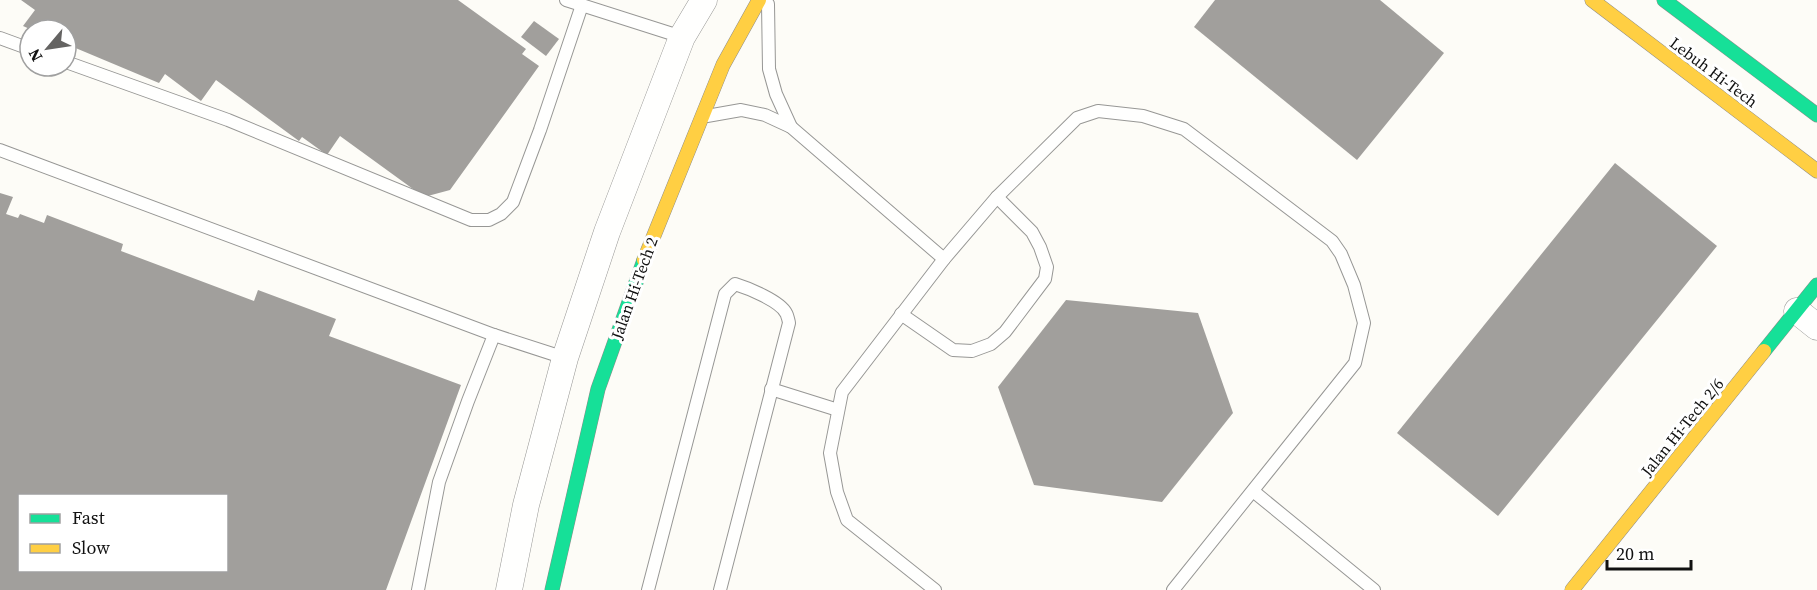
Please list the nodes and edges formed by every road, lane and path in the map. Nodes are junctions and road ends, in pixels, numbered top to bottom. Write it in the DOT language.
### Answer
graph roads {
  1 [pos="566,0"];
  2 [pos="704,0"];
  3 [pos="759,0"];
  4 [pos="768,0"];
  5 [pos="1592,0"];
  6 [pos="1664,0"];
  7 [pos="582,5"];
  8 [pos="682,37"];
  9 [pos="0,38"];
  10 [pos="18,45"];
  11 [pos="78,66"];
  12 [pos="1817,115"];
  13 [pos="702,117"];
  14 [pos="791,128"];
  15 [pos="0,150"];
  16 [pos="1816,172"];
  17 [pos="997,197"];
  18 [pos="944,259"];
  19 [pos="1817,285"];
  20 [pos="1797,311"];
  21 [pos="901,314"];
  22 [pos="1817,327"];
  23 [pos="494,335"];
  24 [pos="565,358"];
  25 [pos="771,389"];
  26 [pos="838,410"];
  27 [pos="1253,491"];
  28 [pos="418,590"];
  29 [pos="509,590"];
  30 [pos="552,590"];
  31 [pos="648,590"];
  32 [pos="720,590"];
  33 [pos="935,590"];
  34 [pos="1173,590"];
  35 [pos="1374,590"];
  36 [pos="1572,590"];
  1 -- 7 [label="lane"];
  2 -- 8 [label="street"];
  3 -- 13 [label="street, Jalan Hi-Tech 2"];
  4 -- 14 [label="lane"];
  5 -- 16 [label="street, Lebuh Hi-Tech"];
  6 -- 12 [label="street, Lebuh Hi-Tech"];
  7 -- 8 [label="lane"];
  7 -- 11 [label="lane"];
  8 -- 24 [label="street"];
  9 -- 10 [label="lane"];
  13 -- 14 [label="lane"];
  13 -- 30 [label="street, Jalan Hi-Tech 2"];
  14 -- 18 [label="lane"];
  15 -- 23 [label="lane"];
  17 -- 18 [label="lane"];
  17 -- 21 [label="lane"];
  17 -- 27 [label="lane"];
  18 -- 21 [label="lane"];
  19 -- 20 [label="street, Jalan Hi-Tech 2/6"];
  20 -- 22 [label="street"];
  20 -- 36 [label="street, Jalan Hi-Tech 2/6"];
  21 -- 26 [label="lane"];
  23 -- 24 [label="lane"];
  23 -- 28 [label="lane"];
  24 -- 29 [label="street"];
  25 -- 26 [label="lane"];
  25 -- 31 [label="lane"];
  25 -- 32 [label="lane"];
  26 -- 33 [label="lane"];
  27 -- 34 [label="lane"];
  27 -- 35 [label="lane"];
}
